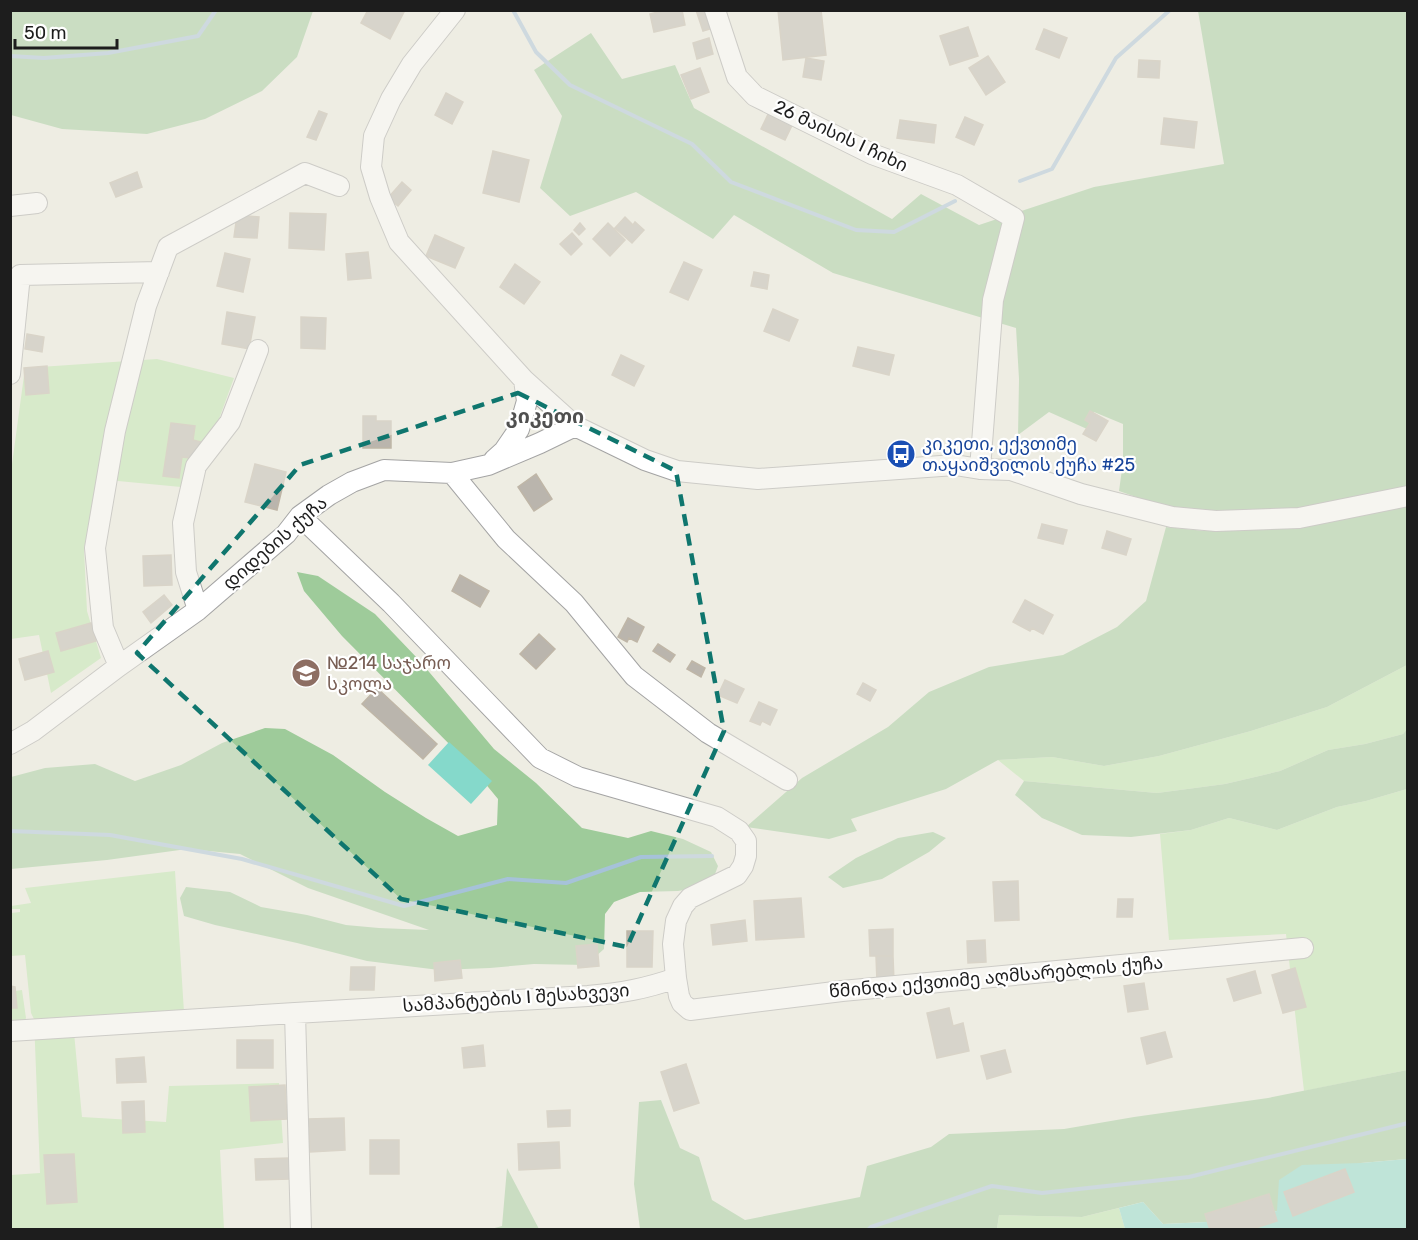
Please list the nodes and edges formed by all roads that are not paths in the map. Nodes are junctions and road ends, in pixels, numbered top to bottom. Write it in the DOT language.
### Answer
graph roads {
  1 [pos="715,10"];
  2 [pos="453,11"];
  3 [pos="339,186"];
  4 [pos="37,203"];
  5 [pos="10,206"];
  6 [pos="159,272"];
  7 [pos="258,350"];
  8 [pos="10,374"];
  9 [pos="524,380"];
  10 [pos="575,426"];
  11 [pos="488,465"];
  12 [pos="980,469"];
  13 [pos="452,473"];
  14 [pos="1407,495"];
  15 [pos="300,516"];
  16 [pos="198,610"];
  17 [pos="119,666"];
  18 [pos="11,743"];
  19 [pos="787,780"];
  20 [pos="1303,948"];
  21 [pos="676,978"];
  22 [pos="295,1013"];
  23 [pos="10,1031"];
  24 [pos="301,1230"];
  1 -- 12 [label="street, 26 მაისის I ჩიხი"];
  2 -- 9 [label="street"];
  3 -- 6 [label="street"];
  4 -- 5 [label="street"];
  6 -- 8 [label="street"];
  6 -- 17 [label="street"];
  7 -- 16 [label="street"];
  9 -- 10 [label="street"];
  9 -- 11 [label="street"];
  10 -- 11 [label="street, დიდების ქუჩა"];
  10 -- 12 [label="street"];
  11 -- 13 [label="street, დიდების ქუჩა"];
  12 -- 14 [label="street"];
  13 -- 15 [label="street, დიდების ქუჩა"];
  13 -- 19 [label="street"];
  15 -- 16 [label="street, დიდების ქუჩა"];
  15 -- 21 [label="street"];
  16 -- 17 [label="street, დიდების ქუჩა"];
  17 -- 18 [label="street, დიდების ქუჩა"];
  20 -- 21 [label="street, წმინდა ექვთიმე აღმსარებლის ქუჩა"];
  21 -- 22 [label="street, სამპანტების I შესახვევი"];
  22 -- 23 [label="street, სამპანტების I შესახვევი"];
  22 -- 24 [label="street"];
}
